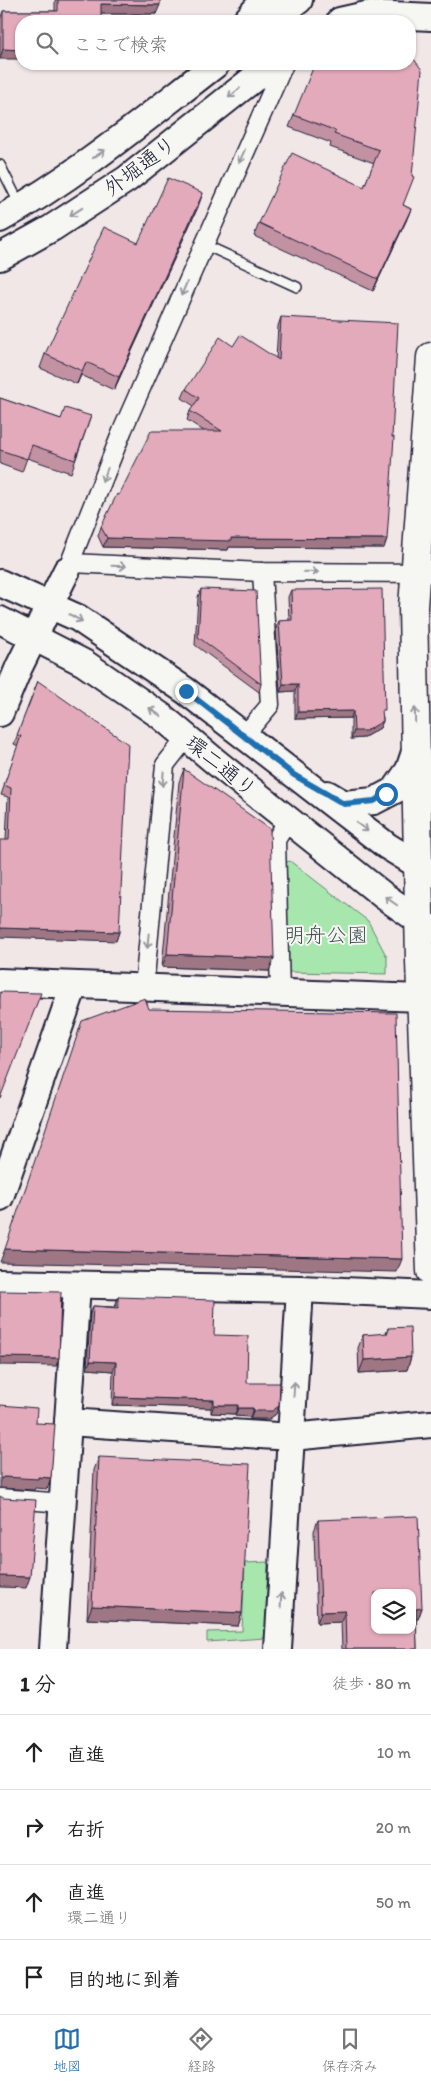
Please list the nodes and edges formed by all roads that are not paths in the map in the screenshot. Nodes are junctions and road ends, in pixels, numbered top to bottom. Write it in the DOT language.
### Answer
graph roads {
  1 [pos="264,0"];
  2 [pos="299,0"];
  3 [pos="251,15"];
  4 [pos="279,15"];
  5 [pos="367,15"];
  6 [pos="391,15"];
  7 [pos="416,16"];
  8 [pos="431,17"];
  9 [pos="208,70"];
  10 [pos="264,70"];
  11 [pos="281,70"];
  12 [pos="0,165"];
  13 [pos="10,213"];
  14 [pos="203,244"];
  15 [pos="0,257"];
  16 [pos="297,287"];
  17 [pos="431,357"];
  18 [pos="69,566"];
  19 [pos="262,572"];
  20 [pos="423,573"];
  21 [pos="0,583"];
  22 [pos="50,604"];
  23 [pos="0,620"];
  24 [pos="34,637"];
  25 [pos="0,713"];
  26 [pos="244,736"];
  27 [pos="186,738"];
  28 [pos="416,749"];
  29 [pos="294,775"];
  30 [pos="288,820"];
  31 [pos="425,870"];
  32 [pos="425,924"];
  33 [pos="0,982"];
  34 [pos="74,985"];
  35 [pos="144,988"];
  36 [pos="280,994"];
  37 [pos="420,998"];
  38 [pos="7,1152"];
  39 [pos="0,1197"];
  40 [pos="431,1271"];
  41 [pos="0,1283"];
  42 [pos="77,1286"];
  43 [pos="300,1289"];
  44 [pos="431,1295"];
  45 [pos="68,1422"];
  46 [pos="431,1424"];
  47 [pos="291,1437"];
  48 [pos="0,1498"];
  49 [pos="63,1503"];
  50 [pos="53,1649"];
  51 [pos="278,1649"];
  1 -- 3 [label="street"];
  2 -- 4 [label="street"];
  5 -- 6 [label="street"];
  7 -- 8 [label="street"];
  13 -- 9 [label="street, 外堀通り, one-way"];
  10 -- 15 [label="street, 外堀通り, one-way"];
  11 -- 14 [label="street, one-way"];
  12 -- 13 [label="lane"];
  14 -- 16 [label="lane"];
  14 -- 18 [label="street, one-way"];
  17 -- 20 [label="highway"];
  18 -- 19 [label="street, one-way"];
  18 -- 22 [label="street"];
  19 -- 20 [label="street, one-way"];
  19 -- 26 [label="street"];
  28 -- 20 [label="highway, one-way"];
  21 -- 22 [label="street, 環二通り"];
  22 -- 24 [label="street"];
  22 -- 26 [label="street, 環二通り, one-way"];
  23 -- 24 [label="street, 環二通り"];
  24 -- 25 [label="street"];
  27 -- 24 [label="street, 環二通り, one-way"];
  26 -- 29 [label="street, 環二通り"];
  27 -- 30 [label="street, 環二通り"];
  27 -- 35 [label="street, one-way"];
  28 -- 29 [label="street"];
  28 -- 31 [label="highway"];
  29 -- 31 [label="street, 環二通り, one-way"];
  32 -- 30 [label="street, 環二通り, one-way"];
  30 -- 36 [label="street"];
  31 -- 32 [label="highway"];
  32 -- 37 [label="highway"];
  33 -- 34 [label="street"];
  34 -- 35 [label="street"];
  34 -- 38 [label="street"];
  35 -- 36 [label="street"];
  36 -- 37 [label="street"];
  37 -- 40 [label="highway"];
  38 -- 39 [label="street"];
  41 -- 42 [label="street"];
  42 -- 43 [label="street"];
  42 -- 45 [label="street"];
  43 -- 44 [label="street"];
  47 -- 43 [label="street, one-way"];
  45 -- 47 [label="street"];
  45 -- 49 [label="street"];
  46 -- 47 [label="street"];
  51 -- 47 [label="street, one-way"];
  48 -- 49 [label="street"];
  49 -- 50 [label="street"];
}
